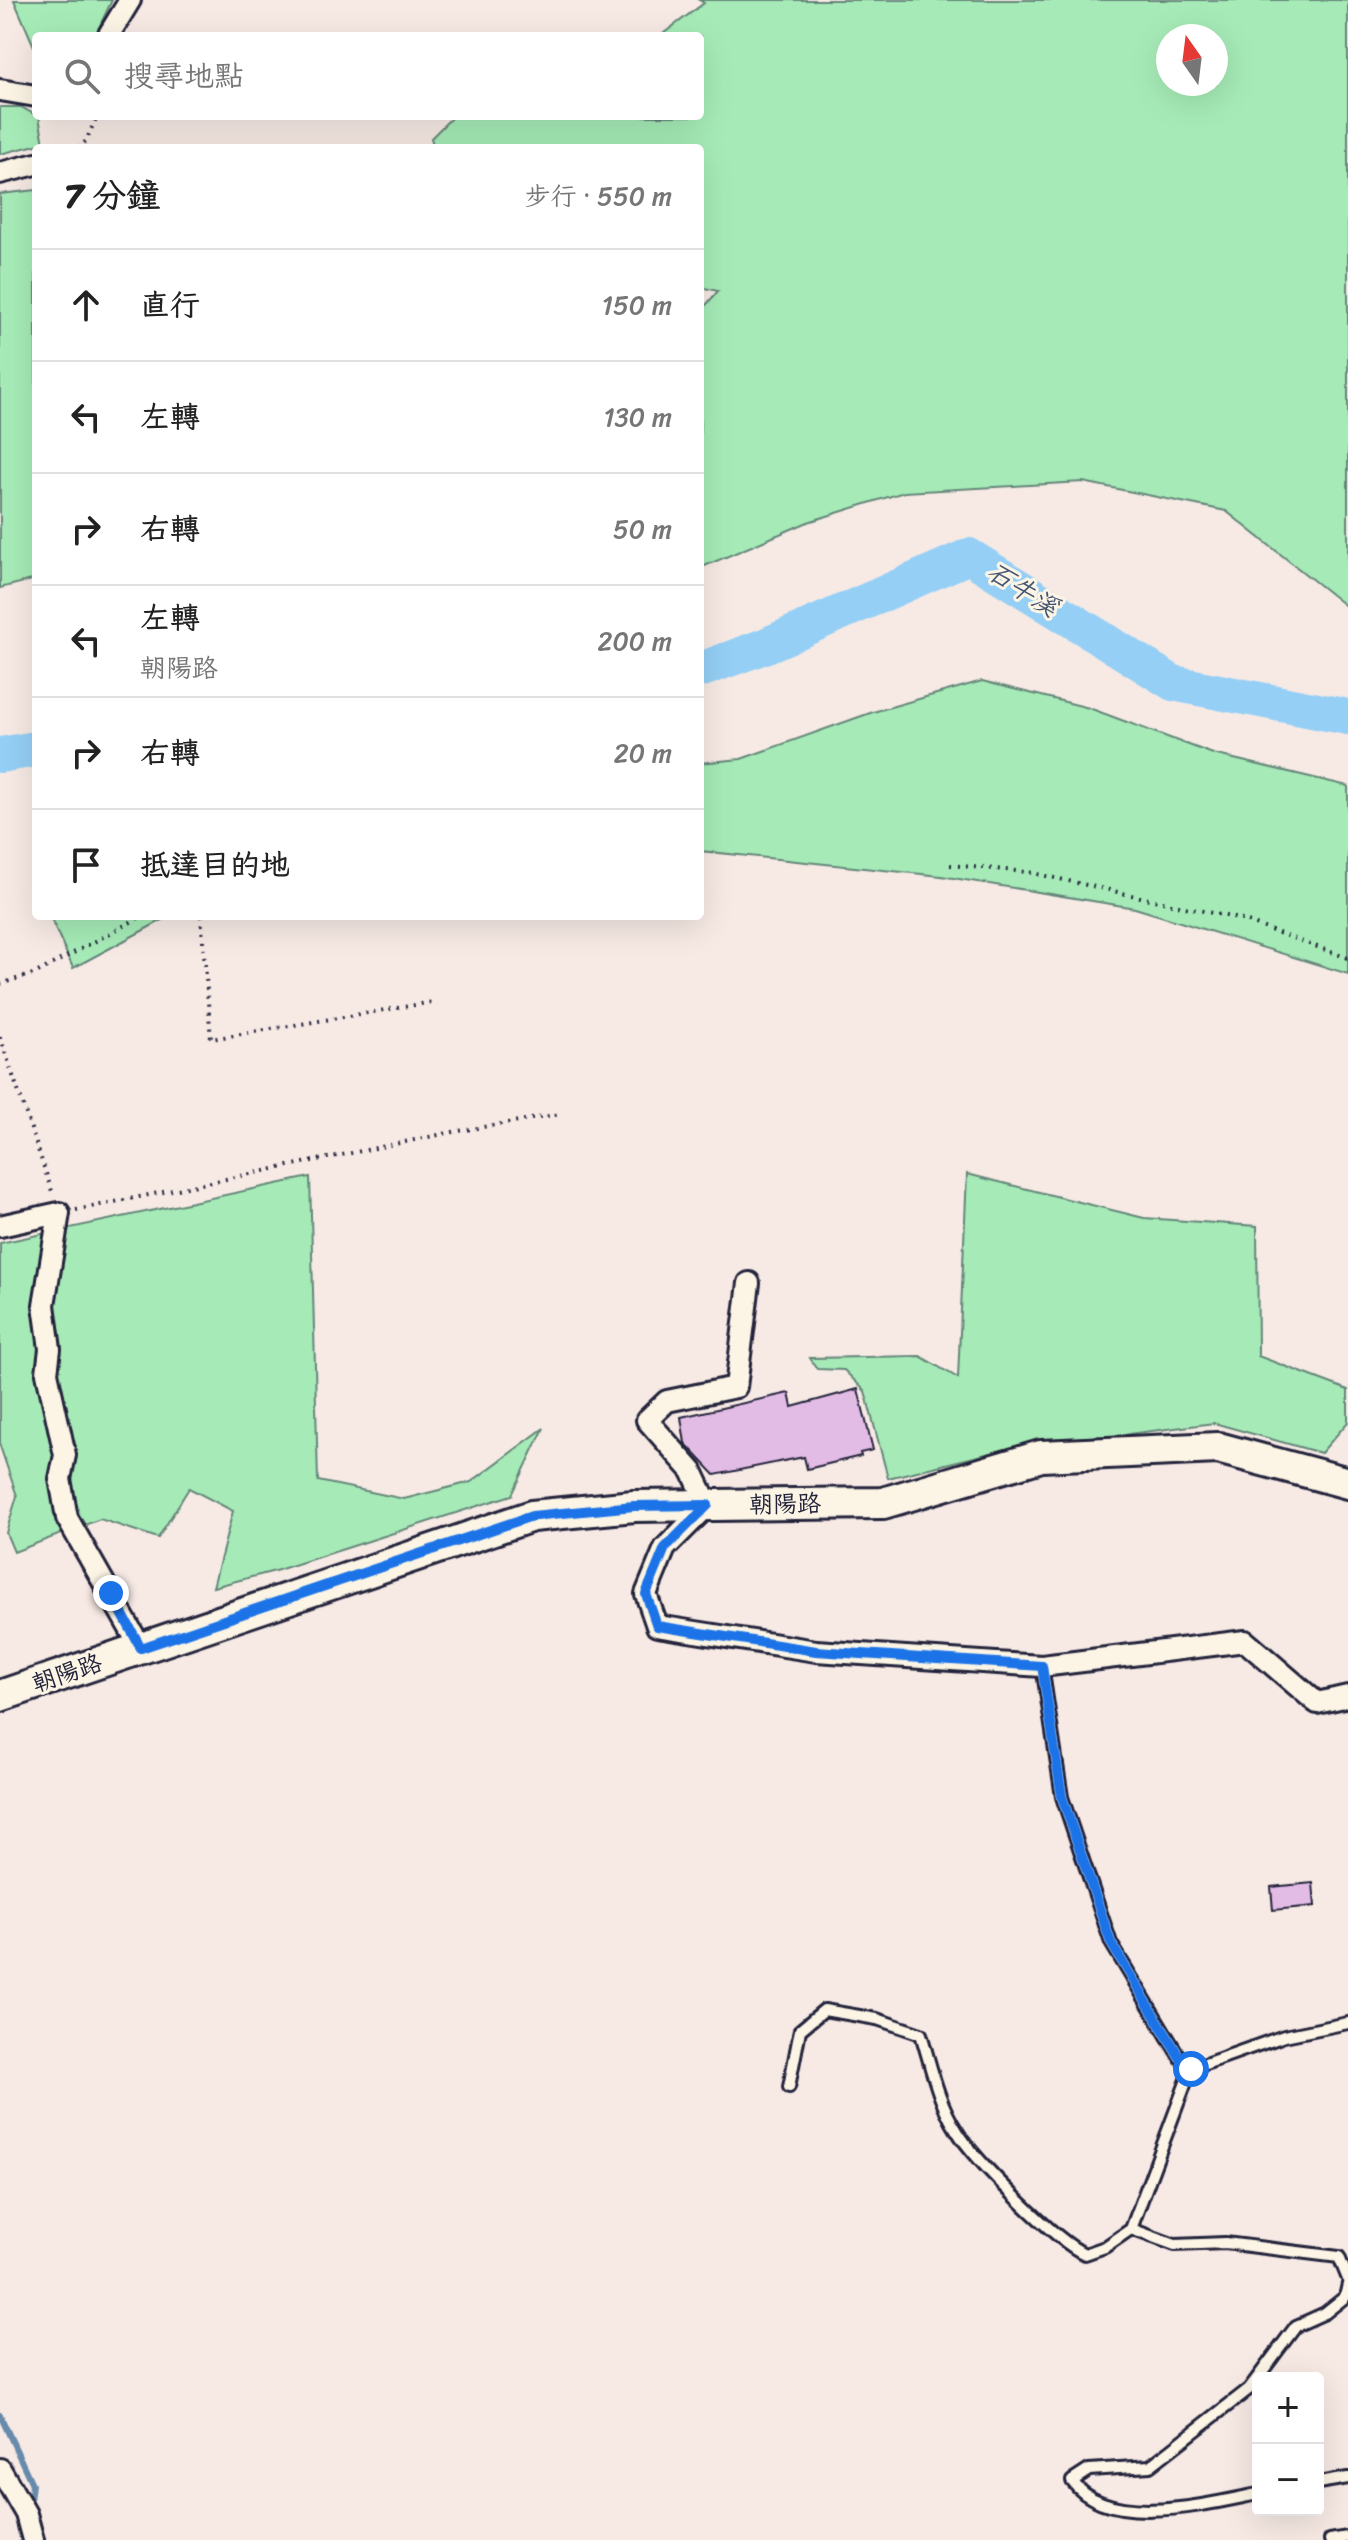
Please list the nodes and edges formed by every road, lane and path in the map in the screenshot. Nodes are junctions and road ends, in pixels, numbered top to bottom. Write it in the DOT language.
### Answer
graph roads {
  1 [pos="130,0"];
  2 [pos="110,32"];
  3 [pos="0,90"];
  4 [pos="32,95"];
  5 [pos="95,120"];
  6 [pos="83,144"];
  7 [pos="32,165"];
  8 [pos="0,173"];
  9 [pos="950,865"];
  10 [pos="135,920"];
  11 [pos="201,920"];
  12 [pos="1348,958"];
  13 [pos="0,984"];
  14 [pos="433,1002"];
  15 [pos="0,1037"];
  16 [pos="561,1114"];
  17 [pos="59,1213"];
  18 [pos="0,1226"];
  19 [pos="749,1283"];
  20 [pos="1348,1483"];
  21 [pos="708,1505"];
  22 [pos="141,1648"];
  23 [pos="1042,1666"];
  24 [pos="0,1696"];
  25 [pos="1348,1696"];
  26 [pos="1348,2023"];
  27 [pos="1191,2069"];
  28 [pos="789,2087"];
  29 [pos="1131,2229"];
  30 [pos="1348,2281"];
  31 [pos="0,2469"];
  32 [pos="1348,2478"];
  33 [pos="1324,2482"];
  34 [pos="1252,2495"];
  35 [pos="1348,2537"];
  36 [pos="33,2540"];
  37 [pos="1330,2540"];
  1 -- 2 [label="street"];
  3 -- 4 [label="street"];
  5 -- 6 [label="path"];
  7 -- 8 [label="street"];
  9 -- 12 [label="path"];
  10 -- 13 [label="path"];
  11 -- 14 [label="path"];
  15 -- 17 [label="path"];
  16 -- 17 [label="path"];
  17 -- 18 [label="street"];
  17 -- 22 [label="street"];
  19 -- 21 [label="street"];
  20 -- 21 [label="main road, 朝陽路"];
  21 -- 22 [label="main road, 朝陽路"];
  21 -- 23 [label="street"];
  22 -- 24 [label="main road, 朝陽路"];
  23 -- 25 [label="street"];
  23 -- 27 [label="lane"];
  26 -- 27 [label="lane"];
  27 -- 29 [label="lane"];
  28 -- 29 [label="lane"];
  29 -- 30 [label="lane"];
  30 -- 34 [label="lane"];
  31 -- 36 [label="street"];
  32 -- 33 [label="lane"];
  35 -- 37 [label="lane"];
}
